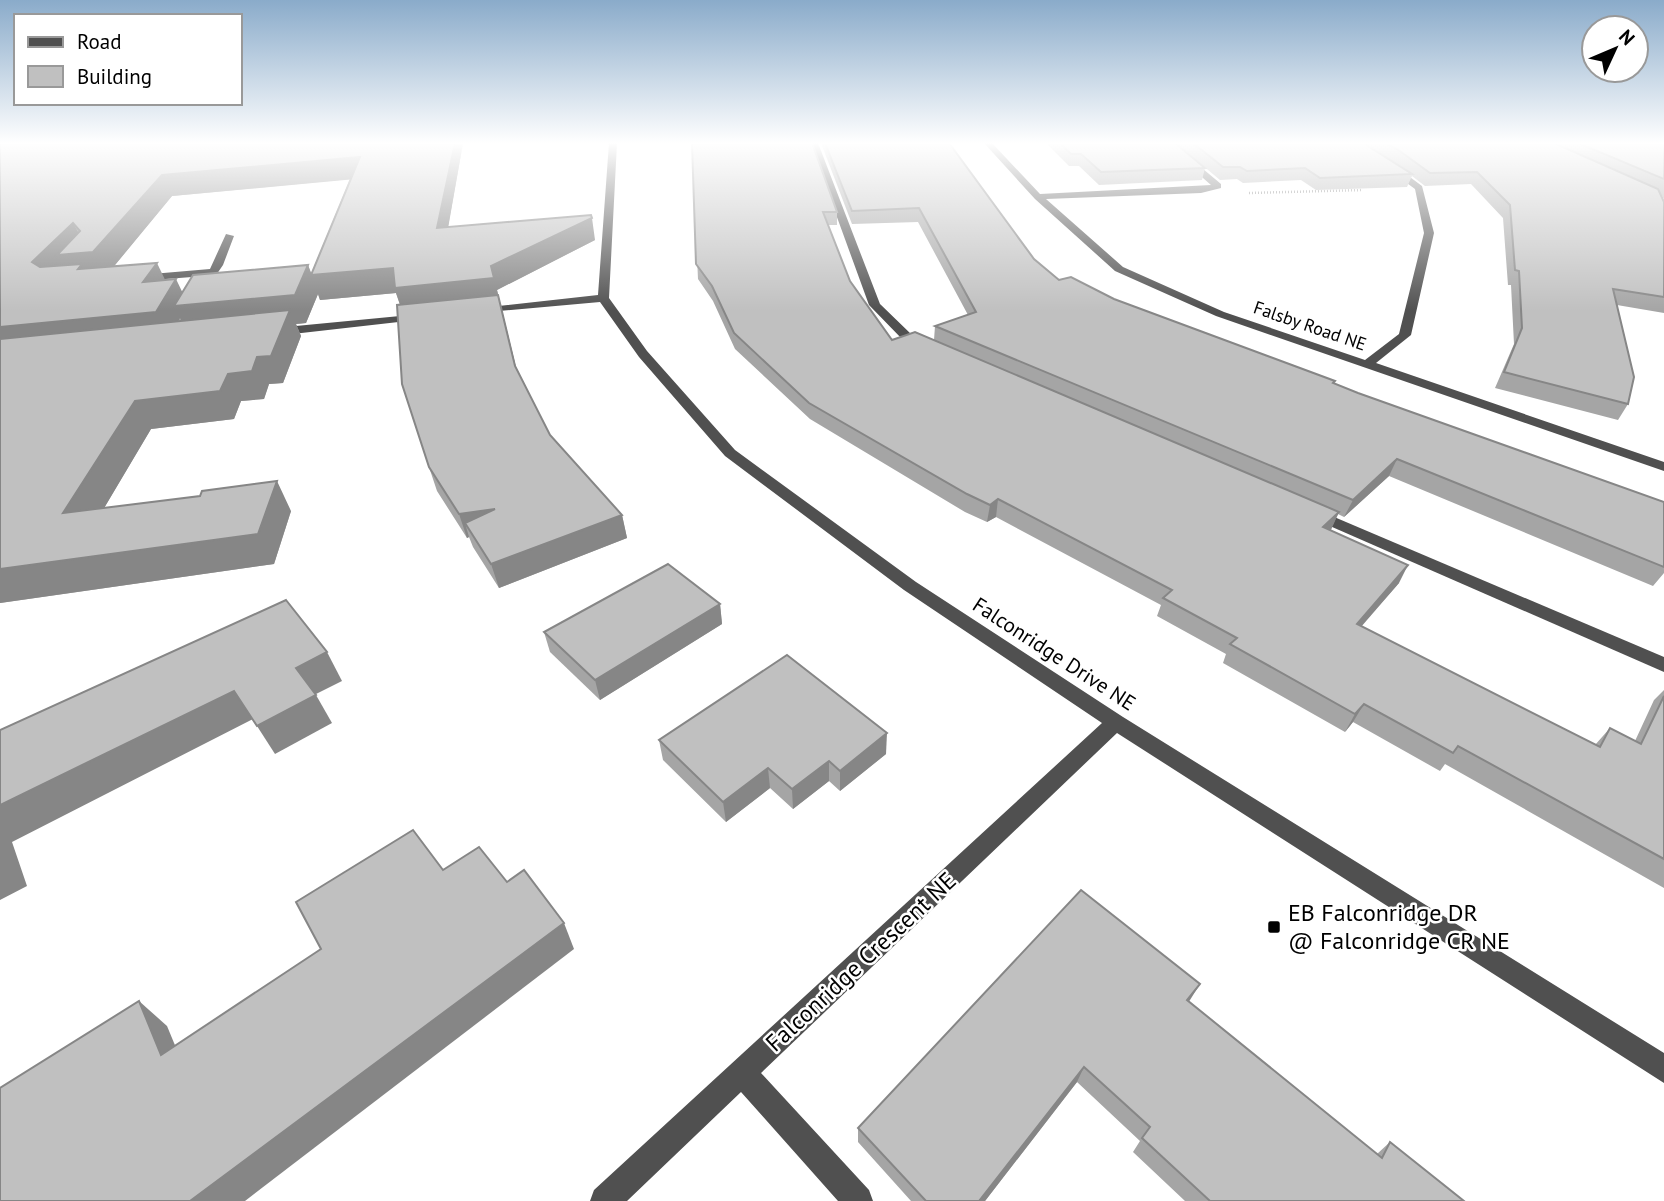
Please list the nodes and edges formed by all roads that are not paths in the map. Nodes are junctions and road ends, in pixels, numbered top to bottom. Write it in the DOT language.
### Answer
graph roads {
  1 [pos="610,199"];
  2 [pos="835,199"];
  3 [pos="1040,199"];
  4 [pos="1421,199"];
  5 [pos="229,236"];
  6 [pos="211,272"];
  7 [pos="133,279"];
  8 [pos="199,296"];
  9 [pos="603,298"];
  10 [pos="464,312"];
  11 [pos="437,315"];
  12 [pos="258,334"];
  13 [pos="945,354"];
  14 [pos="1367,365"];
  15 [pos="1664,467"];
  16 [pos="1305,509"];
  17 [pos="1664,665"];
  18 [pos="1116,722"];
  19 [pos="1664,1069"];
  20 [pos="742,1073"];
  21 [pos="605,1201"];
  22 [pos="858,1201"];
  1 -- 9 [label="street"];
  2 -- 13 [label="street"];
  3 -- 14 [label="street, Falsby Road NE"];
  4 -- 14 [label="street"];
  5 -- 6 [label="street"];
  6 -- 7 [label="street"];
  6 -- 8 [label="street"];
  9 -- 10 [label="street"];
  9 -- 18 [label="street, Falconridge Drive NE"];
  11 -- 12 [label="street"];
  14 -- 15 [label="street, Falsby Road NE"];
  16 -- 17 [label="street"];
  18 -- 19 [label="street, Falconridge Drive NE"];
  18 -- 20 [label="street, Falconridge Crescent NE"];
  20 -- 21 [label="street, Falconridge Crescent NE"];
  20 -- 22 [label="street"];
}
